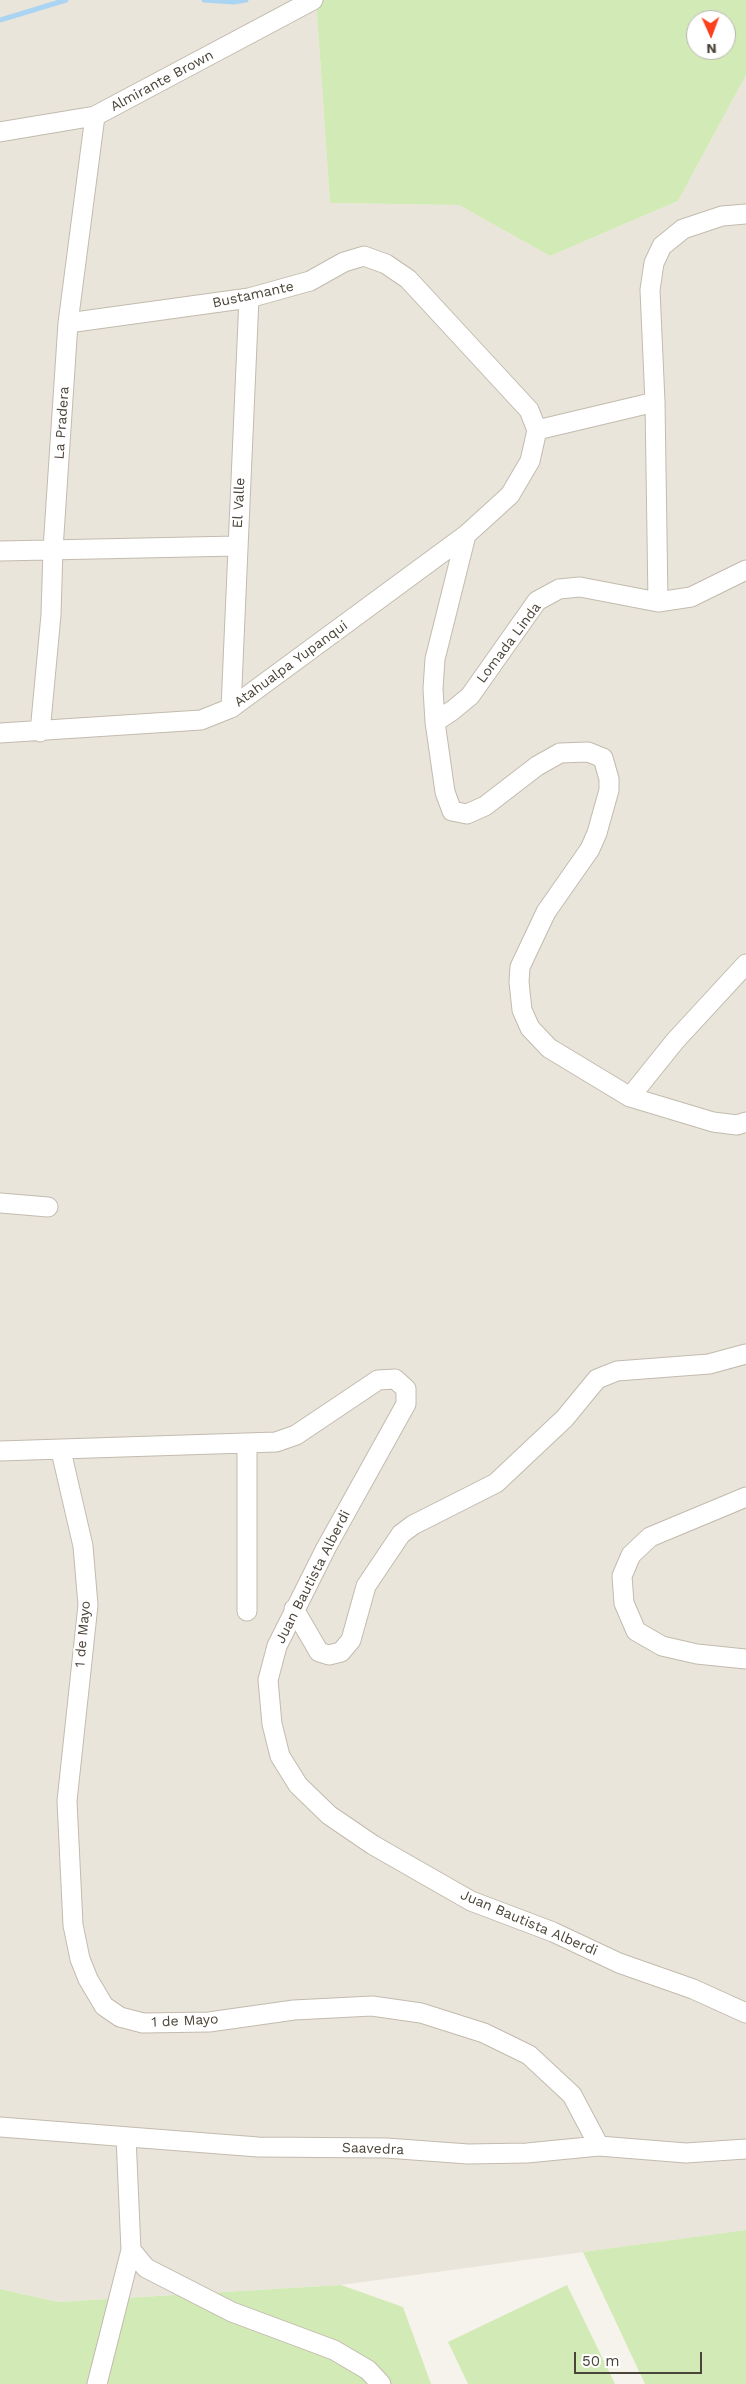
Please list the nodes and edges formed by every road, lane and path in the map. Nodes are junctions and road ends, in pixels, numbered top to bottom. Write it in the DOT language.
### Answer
graph roads {
  1 [pos="313,0"];
  2 [pos="95,116"];
  3 [pos="0,132"];
  4 [pos="746,214"];
  5 [pos="249,298"];
  6 [pos="68,323"];
  7 [pos="655,402"];
  8 [pos="537,430"];
  9 [pos="466,535"];
  10 [pos="236,546"];
  11 [pos="53,549"];
  12 [pos="0,551"];
  13 [pos="746,570"];
  14 [pos="658,602"];
  15 [pos="231,708"];
  16 [pos="435,722"];
  17 [pos="40,732"];
  18 [pos="0,733"];
  19 [pos="746,964"];
  20 [pos="630,1097"];
  21 [pos="746,1122"];
  22 [pos="0,1203"];
  23 [pos="48,1206"];
  24 [pos="746,1354"];
  25 [pos="247,1444"];
  26 [pos="0,1451"];
  27 [pos="61,1451"];
  28 [pos="746,1496"];
  29 [pos="294,1608"];
  30 [pos="247,1611"];
  31 [pos="746,1659"];
  32 [pos="746,2013"];
  33 [pos="0,2127"];
  34 [pos="126,2137"];
  35 [pos="599,2146"];
  36 [pos="746,2149"];
  37 [pos="131,2250"];
  38 [pos="97,2384"];
  39 [pos="381,2384"];
  1 -- 2 [label="street, Almirante Brown"];
  2 -- 3 [label="street, Almirante Brown"];
  2 -- 6 [label="street, La Pradera"];
  4 -- 7 [label="street"];
  5 -- 6 [label="street, Bustamante"];
  5 -- 8 [label="street, Bustamante"];
  5 -- 10 [label="street, El Valle"];
  6 -- 11 [label="street, La Pradera"];
  7 -- 8 [label="street"];
  7 -- 14 [label="street"];
  8 -- 9 [label="street, Atahualpa Yupanqui"];
  9 -- 15 [label="street, Atahualpa Yupanqui"];
  9 -- 16 [label="street"];
  10 -- 11 [label="street"];
  10 -- 15 [label="street, El Valle"];
  11 -- 12 [label="street"];
  11 -- 17 [label="street, La Pradera"];
  13 -- 14 [label="street, Lomada Linda"];
  14 -- 16 [label="street, Lomada Linda"];
  15 -- 17 [label="street, Atahualpa Yupanqui"];
  16 -- 20 [label="street"];
  17 -- 18 [label="street, Atahualpa Yupanqui"];
  19 -- 20 [label="street"];
  20 -- 21 [label="street"];
  22 -- 23 [label="street"];
  24 -- 29 [label="street"];
  25 -- 27 [label="street, Juan Bautista Alberdi"];
  25 -- 29 [label="street, Juan Bautista Alberdi"];
  25 -- 30 [label="street"];
  26 -- 27 [label="street, Juan Bautista Alberdi"];
  27 -- 35 [label="street, 1 de Mayo"];
  28 -- 31 [label="street"];
  29 -- 32 [label="street, Juan Bautista Alberdi"];
  33 -- 34 [label="street, Saavedra"];
  34 -- 35 [label="street, Saavedra"];
  34 -- 37 [label="street"];
  35 -- 36 [label="street, Saavedra"];
  37 -- 38 [label="street"];
  37 -- 39 [label="street"];
}
